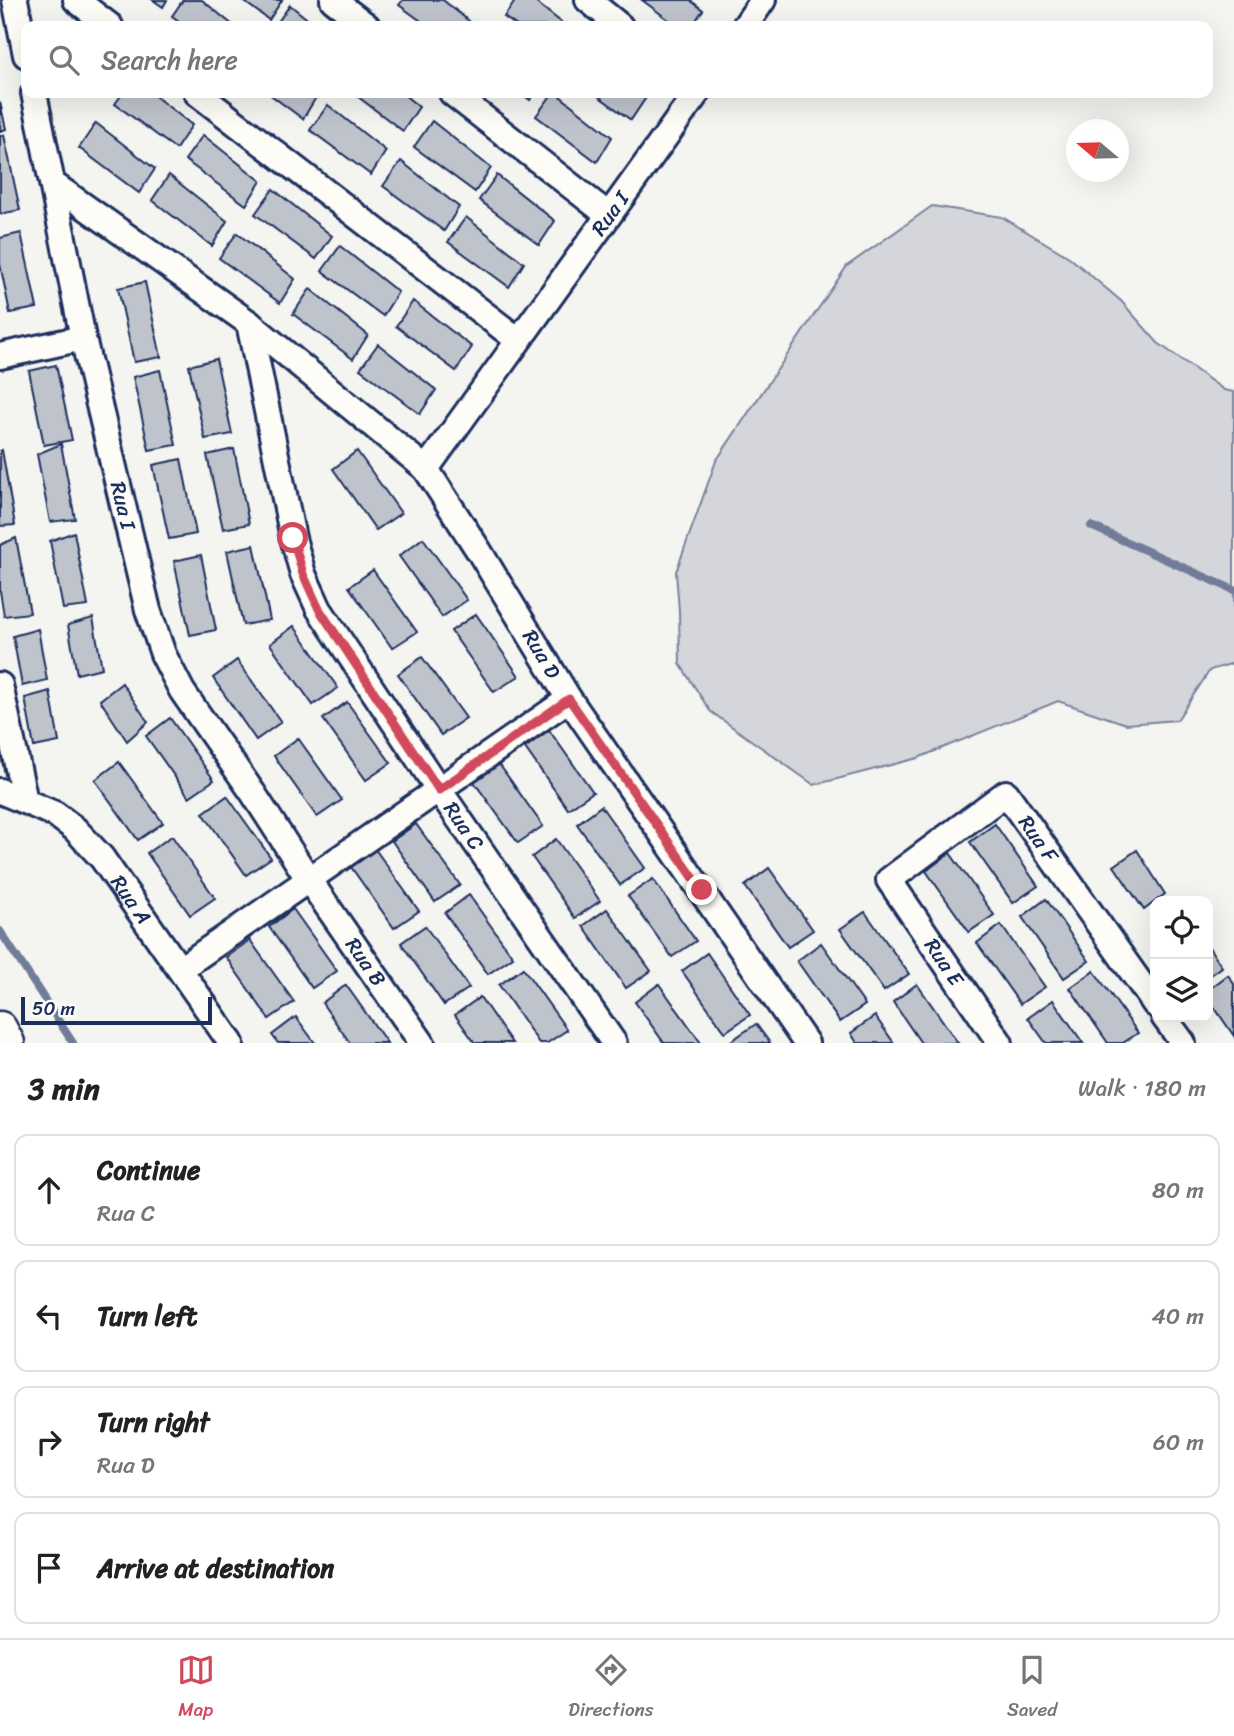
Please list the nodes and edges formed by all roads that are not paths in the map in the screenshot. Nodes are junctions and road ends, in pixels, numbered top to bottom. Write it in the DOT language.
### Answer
graph roads {
  1 [pos="15,0"];
  2 [pos="76,0"];
  3 [pos="333,0"];
  4 [pos="587,0"];
  5 [pos="763,0"];
  6 [pos="103,21"];
  7 [pos="360,21"];
  8 [pos="614,21"];
  9 [pos="748,21"];
  10 [pos="21,30"];
  11 [pos="35,98"];
  12 [pos="203,98"];
  13 [pos="458,98"];
  14 [pos="693,98"];
  15 [pos="53,184"];
  16 [pos="607,214"];
  17 [pos="248,323"];
  18 [pos="83,338"];
  19 [pos="518,340"];
  20 [pos="0,356"];
  21 [pos="426,469"];
  22 [pos="0,685"];
  23 [pos="569,699"];
  24 [pos="0,790"];
  25 [pos="439,790"];
  26 [pos="25,801"];
  27 [pos="309,880"];
  28 [pos="889,880"];
  29 [pos="180,969"];
  30 [pos="1150,997"];
  31 [pos="1168,1022"];
  32 [pos="0,1028"];
  33 [pos="8,1043"];
  34 [pos="231,1043"];
  35 [pos="422,1043"];
  36 [pos="614,1043"];
  37 [pos="806,1043"];
  38 [pos="1000,1043"];
  39 [pos="1183,1043"];
  1 -- 10 [label="street"];
  2 -- 6 [label="street"];
  3 -- 7 [label="street"];
  4 -- 8 [label="street"];
  5 -- 9 [label="street"];
  11 -- 15 [label="street, Rua I"];
  12 -- 19 [label="street"];
  13 -- 16 [label="street"];
  14 -- 16 [label="street, Rua I"];
  15 -- 17 [label="street, Rua D"];
  15 -- 18 [label="street, Rua I"];
  16 -- 19 [label="street, Rua I"];
  17 -- 21 [label="street, Rua D"];
  17 -- 25 [label="street, Rua C"];
  18 -- 20 [label="street"];
  18 -- 27 [label="street, Rua I"];
  19 -- 21 [label="street, Rua I"];
  21 -- 23 [label="street, Rua D"];
  22 -- 26 [label="street"];
  23 -- 25 [label="street"];
  23 -- 37 [label="street, Rua D"];
  24 -- 26 [label="street, Rua A"];
  25 -- 27 [label="street"];
  25 -- 36 [label="street, Rua C"];
  26 -- 29 [label="street, Rua A"];
  27 -- 29 [label="street"];
  27 -- 35 [label="street, Rua B"];
  28 -- 30 [label="street, Rua F"];
  28 -- 38 [label="street, Rua E"];
  29 -- 34 [label="street, Rua A"];
  31 -- 39 [label="street"];
  32 -- 33 [label="street"];
}
